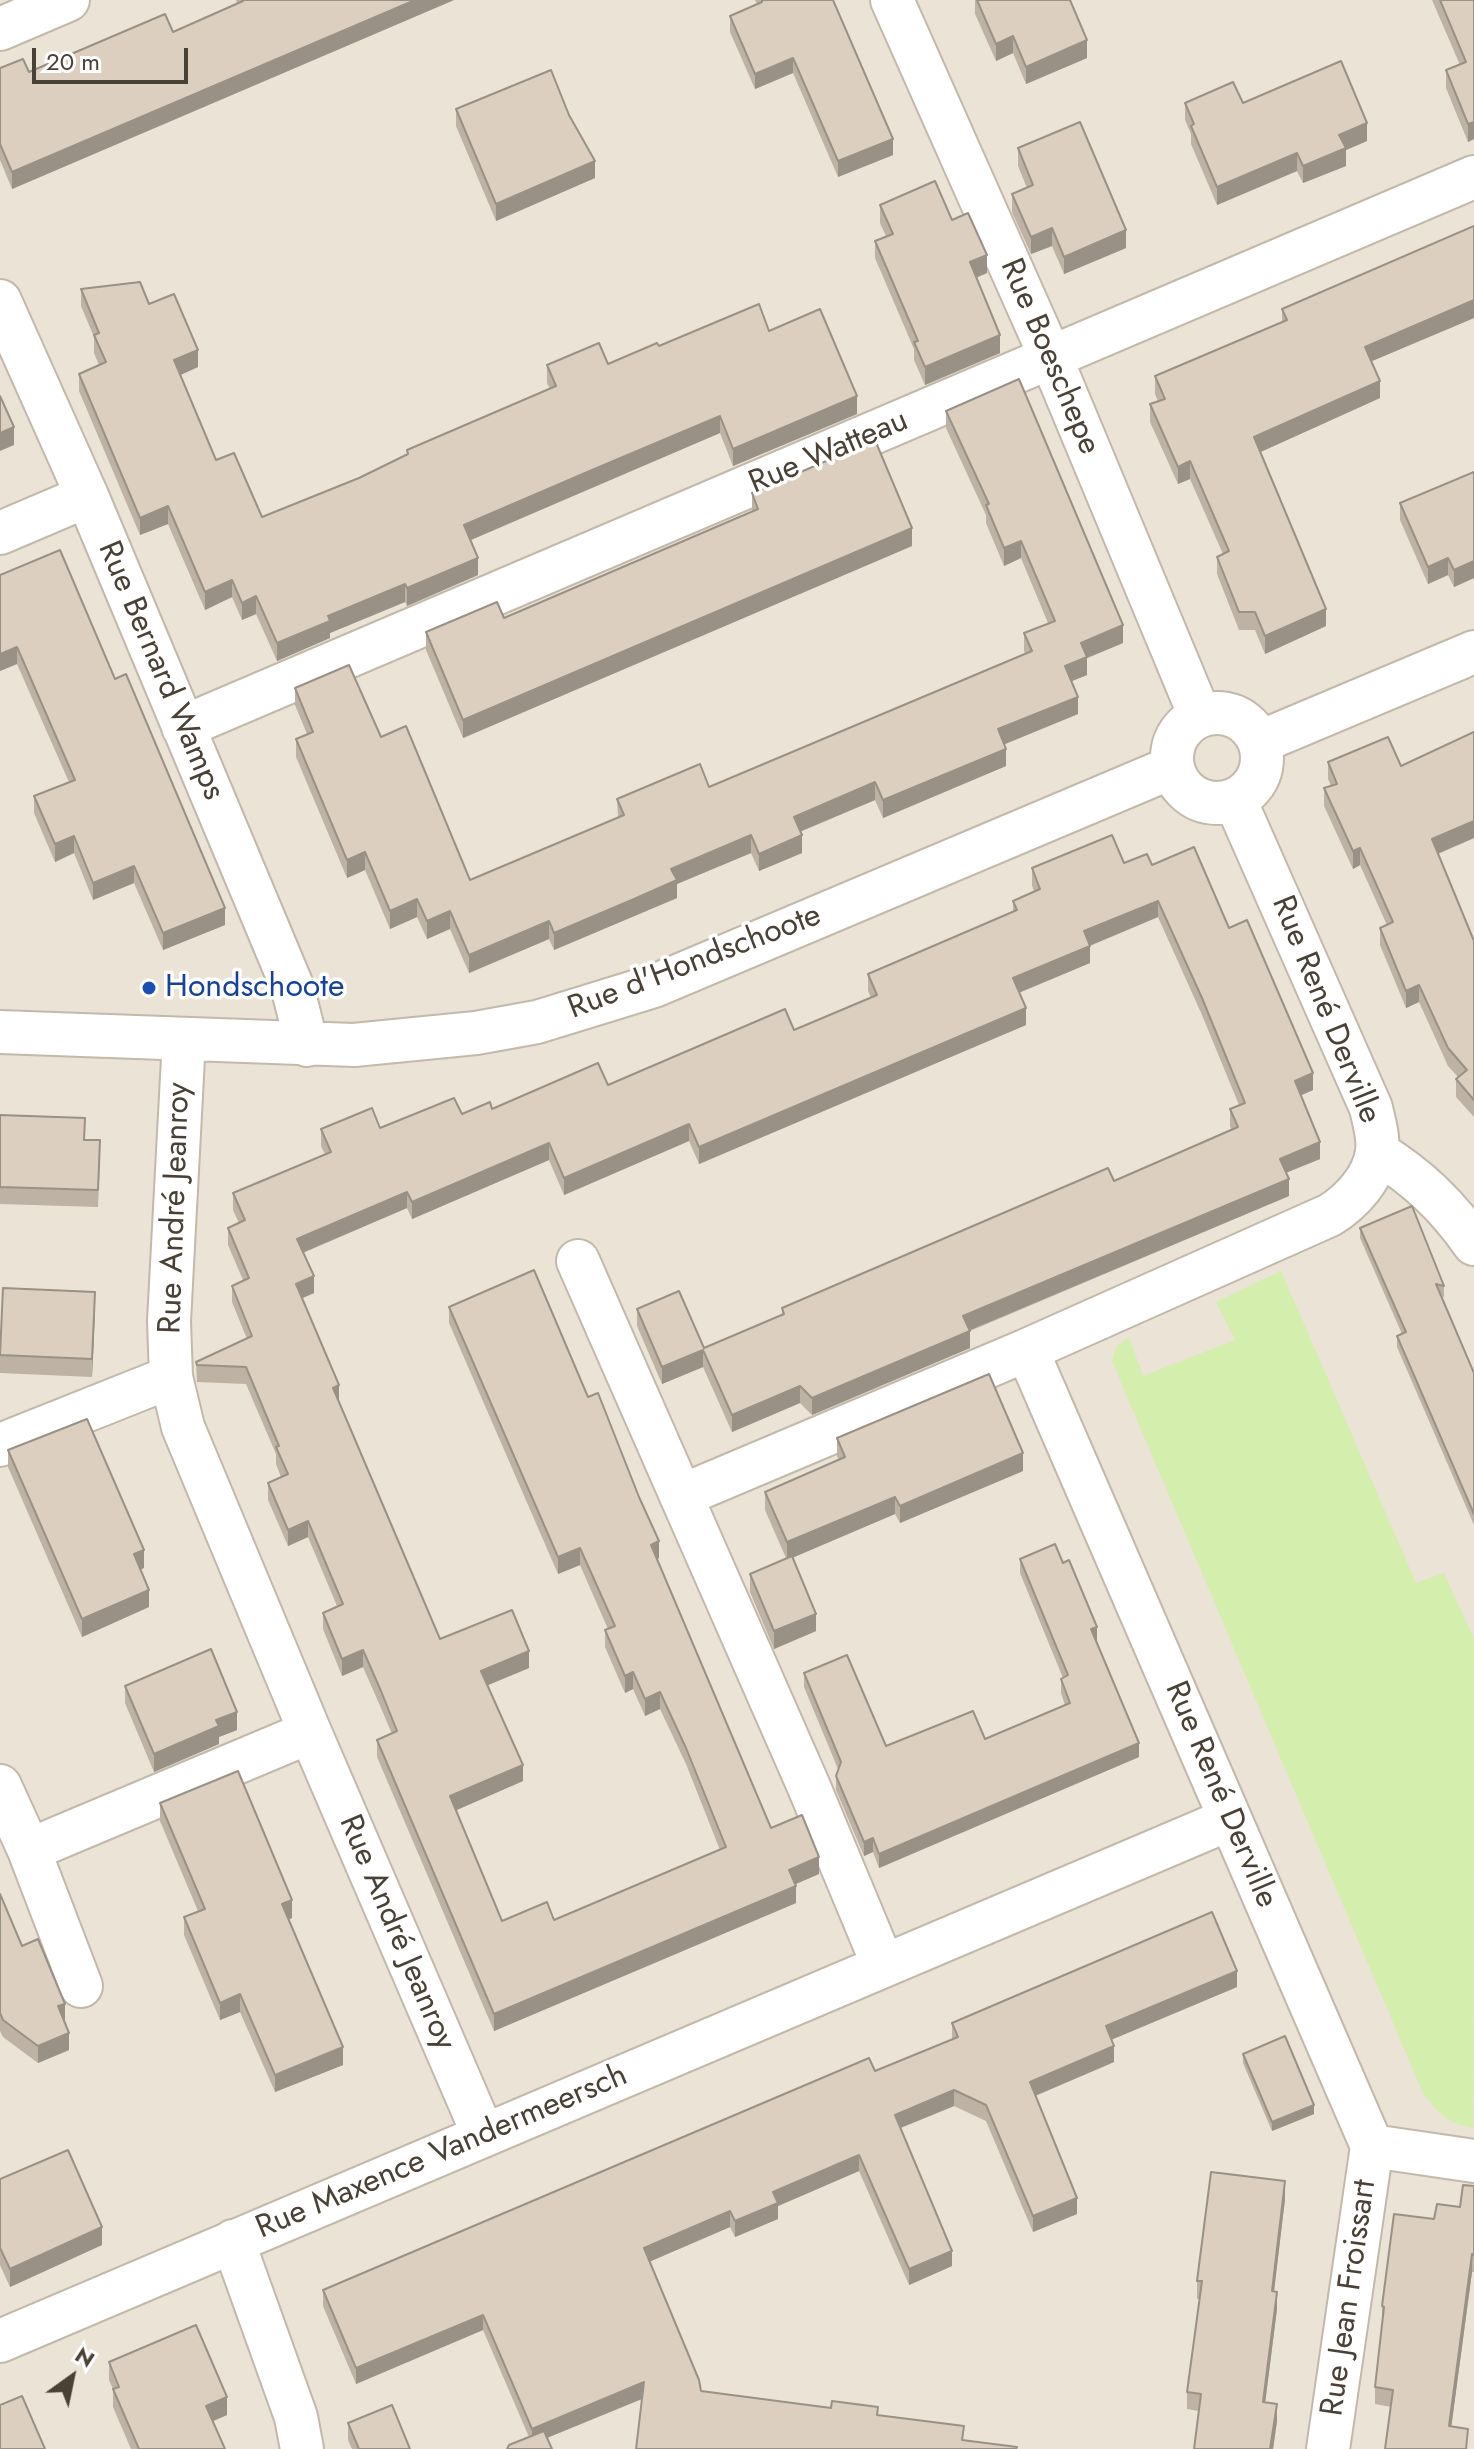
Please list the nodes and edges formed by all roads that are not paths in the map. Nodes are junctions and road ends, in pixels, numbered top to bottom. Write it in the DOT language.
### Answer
graph roads {
  1 [pos="68,0"];
  2 [pos="892,0"];
  3 [pos="0,29"];
  4 [pos="1474,177"];
  5 [pos="0,301"];
  6 [pos="1051,358"];
  7 [pos="87,496"];
  8 [pos="0,533"];
  9 [pos="1474,652"];
  10 [pos="1200,716"];
  11 [pos="183,727"];
  12 [pos="1260,742"];
  13 [pos="1173,767"];
  14 [pos="1235,800"];
  15 [pos="0,1032"];
  16 [pos="184,1039"];
  17 [pos="307,1045"];
  18 [pos="1377,1152"];
  19 [pos="1474,1244"];
  20 [pos="578,1261"];
  21 [pos="1027,1350"];
  22 [pos="171,1377"];
  23 [pos="0,1445"];
  24 [pos="681,1496"];
  25 [pos="310,1732"];
  26 [pos="0,1786"];
  27 [pos="1230,1819"];
  28 [pos="29,1850"];
  29 [pos="883,1965"];
  30 [pos="81,1986"];
  31 [pos="483,2134"];
  32 [pos="1372,2146"];
  33 [pos="1474,2161"];
  34 [pos="233,2241"];
  35 [pos="0,2341"];
  36 [pos="302,2449"];
  37 [pos="1328,2449"];
  1 -- 3 [label="street"];
  2 -- 6 [label="street, Rue Boeschepe"];
  4 -- 6 [label="street, Rue Watteau"];
  5 -- 7 [label="street, Rue Bernard Wamps"];
  6 -- 10 [label="street, Rue Boeschepe"];
  6 -- 11 [label="street, Rue Watteau"];
  7 -- 8 [label="street"];
  7 -- 11 [label="street, Rue Bernard Wamps"];
  9 -- 12 [label="street"];
  10 -- 12 [label="street"];
  10 -- 13 [label="street"];
  11 -- 17 [label="street, Rue Bernard Wamps"];
  12 -- 14 [label="street"];
  13 -- 14 [label="street"];
  13 -- 17 [label="street, Rue d'Hondschoote"];
  14 -- 18 [label="street, Rue René Derville"];
  15 -- 16 [label="street, Rue d'Hondschoote"];
  16 -- 17 [label="street, Rue d'Hondschoote"];
  16 -- 22 [label="street, Rue André Jeanroy"];
  18 -- 19 [label="street"];
  18 -- 21 [label="street, Rue René Derville"];
  20 -- 24 [label="street"];
  21 -- 24 [label="street, Rue René Derville"];
  21 -- 27 [label="street, Rue René Derville"];
  22 -- 23 [label="street, Rue André Jeanroy"];
  22 -- 25 [label="street, Rue André Jeanroy"];
  24 -- 29 [label="street"];
  25 -- 28 [label="street"];
  25 -- 31 [label="street, Rue André Jeanroy"];
  26 -- 28 [label="street"];
  27 -- 29 [label="street, Rue Maxence Vandermeersch"];
  27 -- 32 [label="street, Rue René Derville"];
  28 -- 30 [label="street"];
  29 -- 31 [label="street, Rue Maxence Vandermeersch"];
  31 -- 34 [label="street, Rue Maxence Vandermeersch"];
  32 -- 33 [label="street"];
  32 -- 37 [label="street, Rue Jean Froissart"];
  34 -- 35 [label="street, Rue Maxence Vandermeersch"];
  34 -- 36 [label="street"];
}
